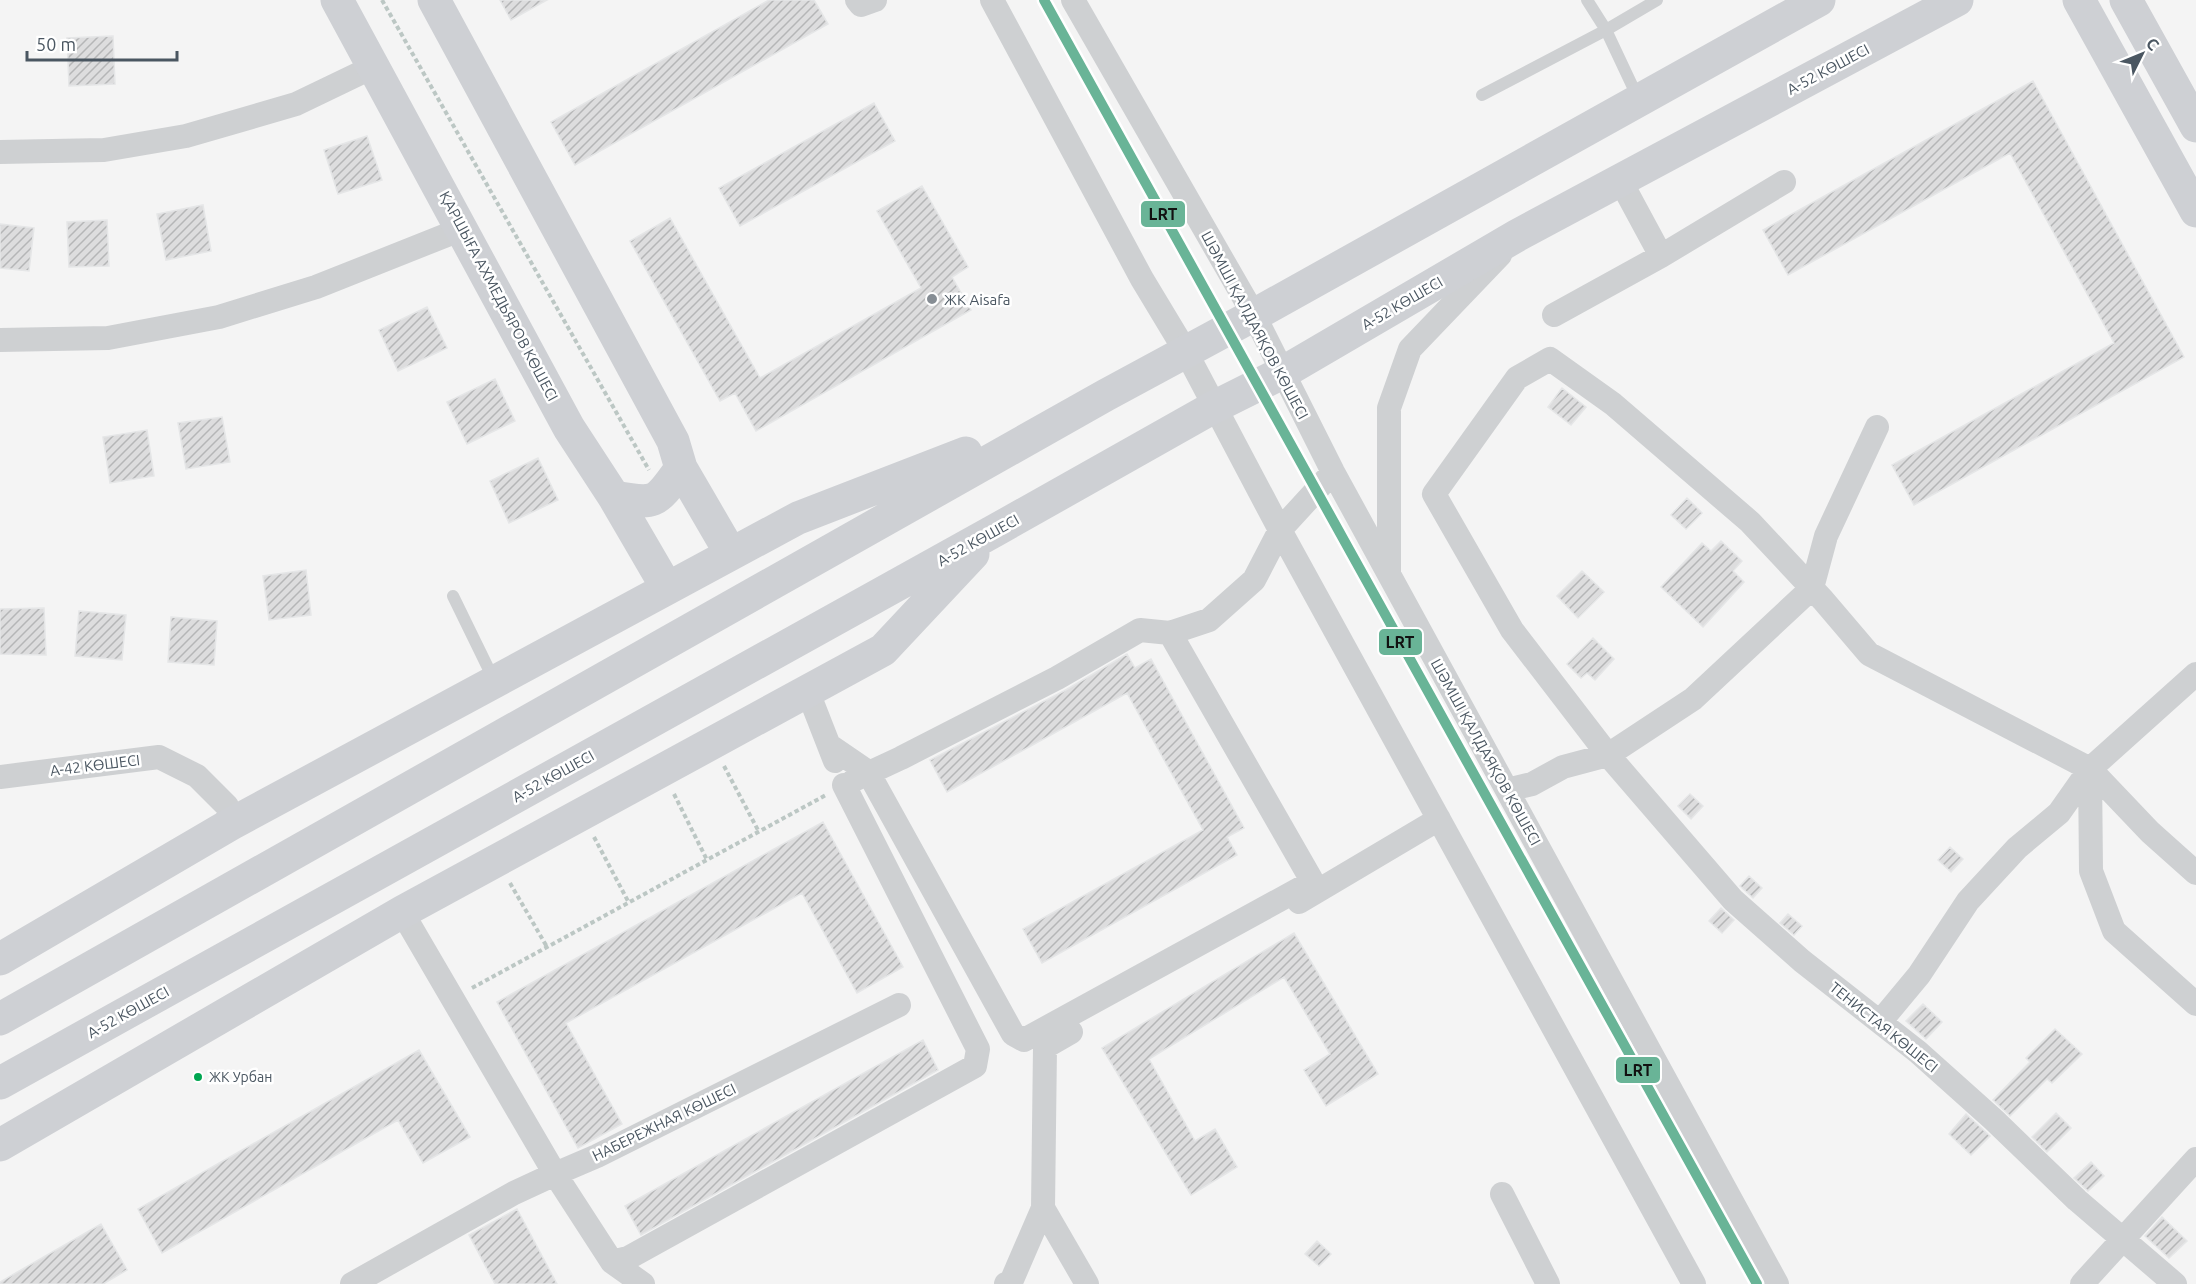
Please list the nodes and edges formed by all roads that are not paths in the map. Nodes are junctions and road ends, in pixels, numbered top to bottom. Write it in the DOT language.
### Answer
graph roads {
  1 [pos="337,0"];
  2 [pos="857,0"];
  3 [pos="875,0"];
  4 [pos="992,0"];
  5 [pos="1073,0"];
  6 [pos="1587,0"];
  7 [pos="1657,0"];
  8 [pos="1819,0"];
  9 [pos="1957,0"];
  10 [pos="2079,0"];
  11 [pos="2126,0"];
  12 [pos="440,4"];
  13 [pos="1606,30"];
  14 [pos="375,66"];
  15 [pos="1482,95"];
  16 [pos="1639,99"];
  17 [pos="2196,126"];
  18 [pos="0,152"];
  19 [pos="1620,180"];
  20 [pos="1784,182"];
  21 [pos="2196,211"];
  22 [pos="462,229"];
  23 [pos="1518,235"];
  24 [pos="1661,256"];
  25 [pos="1254,315"];
  26 [pos="1554,315"];
  27 [pos="0,340"];
  28 [pos="1186,352"];
  29 [pos="1282,373"];
  30 [pos="1106,395"];
  31 [pos="1214,407"];
  32 [pos="1877,427"];
  33 [pos="681,468"];
  34 [pos="1333,472"];
  35 [pos="614,497"];
  36 [pos="1280,530"];
  37 [pos="994,531"];
  38 [pos="731,554"];
  39 [pos="1389,576"];
  40 [pos="667,588"];
  41 [pos="1812,588"];
  42 [pos="453,596"];
  43 [pos="1170,633"];
  44 [pos="2196,674"];
  45 [pos="495,681"];
  46 [pos="808,692"];
  47 [pos="830,746"];
  48 [pos="1608,755"];
  49 [pos="2090,769"];
  50 [pos="868,772"];
  51 [pos="0,777"];
  52 [pos="844,785"];
  53 [pos="1508,790"];
  54 [pos="1439,819"];
  55 [pos="231,824"];
  56 [pos="2196,873"];
  57 [pos="402,912"];
  58 [pos="0,959"];
  59 [pos="2196,1004"];
  60 [pos="899,1005"];
  61 [pos="0,1019"];
  62 [pos="1880,1022"];
  63 [pos="0,1083"];
  64 [pos="0,1145"];
  65 [pos="2196,1159"];
  66 [pos="555,1174"];
  67 [pos="1502,1194"];
  68 [pos="1043,1208"];
  69 [pos="2123,1239"];
  70 [pos="612,1262"];
  71 [pos="352,1284"];
  72 [pos="643,1284"];
  73 [pos="1006,1284"];
  74 [pos="1088,1284"];
  75 [pos="1548,1284"];
  76 [pos="1694,1284"];
  77 [pos="1777,1284"];
  78 [pos="2082,1284"];
  79 [pos="2175,1284"];
  1 -- 14 [label="main road, ҚАРШЫҒА АХМЕДЬЯРОВ КӨШЕСІ"];
  2 -- 3 [label="street"];
  4 -- 28 [label="street"];
  5 -- 25 [label="street, ШӘМШІ ҚАЛДАЯҚОВ КӨШЕСІ"];
  6 -- 13 [label="lane"];
  7 -- 13 [label="lane"];
  8 -- 16 [label="main road"];
  9 -- 19 [label="main road, А-52 КӨШЕСІ"];
  10 -- 21 [label="main road"];
  11 -- 17 [label="main road"];
  12 -- 33 [label="main road"];
  13 -- 15 [label="lane"];
  13 -- 16 [label="lane"];
  14 -- 18 [label="street"];
  14 -- 22 [label="main road, ҚАРШЫҒА АХМЕДЬЯРОВ КӨШЕСІ"];
  16 -- 25 [label="main road"];
  19 -- 23 [label="main road, А-52 КӨШЕСІ"];
  19 -- 24 [label="street"];
  20 -- 24 [label="street"];
  22 -- 27 [label="street"];
  22 -- 35 [label="main road, ҚАРШЫҒА АХМЕДЬЯРОВ КӨШЕСІ"];
  23 -- 29 [label="main road, А-52 КӨШЕСІ"];
  23 -- 39 [label="street"];
  24 -- 26 [label="street"];
  25 -- 28 [label="main road"];
  25 -- 29 [label="street, ШӘМШІ ҚАЛДАЯҚОВ КӨШЕСІ"];
  28 -- 30 [label="main road"];
  28 -- 31 [label="street"];
  29 -- 31 [label="main road, А-52 КӨШЕСІ"];
  29 -- 34 [label="street, ШӘМШІ ҚАЛДАЯҚОВ КӨШЕСІ"];
  30 -- 38 [label="main road"];
  30 -- 61 [label="main road"];
  31 -- 36 [label="street"];
  31 -- 37 [label="main road, А-52 КӨШЕСІ"];
  32 -- 41 [label="street"];
  33 -- 35 [label="main road"];
  33 -- 38 [label="main road"];
  34 -- 36 [label="street"];
  34 -- 39 [label="street, ШӘМШІ ҚАЛДАЯҚОВ КӨШЕСІ"];
  35 -- 40 [label="main road, ҚАРШЫҒА АХМЕДЬЯРОВ КӨШЕСІ"];
  36 -- 43 [label="street"];
  36 -- 54 [label="street"];
  37 -- 46 [label="main road"];
  37 -- 63 [label="main road, А-52 КӨШЕСІ"];
  38 -- 40 [label="main road"];
  39 -- 53 [label="street, ШӘМШІ ҚАЛДАЯҚОВ КӨШЕСІ"];
  40 -- 45 [label="main road"];
  41 -- 48 [label="street"];
  41 -- 48 [label="street, ТЕНИСТАЯ КӨШЕСІ"];
  41 -- 49 [label="street"];
  42 -- 45 [label="lane"];
  43 -- 50 [label="street"];
  43 -- 50 [label="street"];
  44 -- 49 [label="street"];
  45 -- 55 [label="main road"];
  46 -- 47 [label="street"];
  46 -- 57 [label="main road"];
  47 -- 50 [label="street"];
  47 -- 52 [label="street"];
  48 -- 53 [label="street"];
  48 -- 62 [label="street, ТЕНИСТАЯ КӨШЕСІ"];
  49 -- 56 [label="street"];
  49 -- 59 [label="street"];
  49 -- 62 [label="street"];
  50 -- 52 [label="street"];
  51 -- 55 [label="street, А-42 КӨШЕСІ"];
  52 -- 70 [label="street"];
  53 -- 77 [label="street, ШӘМШІ ҚАЛДАЯҚОВ КӨШЕСІ"];
  54 -- 68 [label="street"];
  54 -- 76 [label="street"];
  55 -- 58 [label="main road"];
  57 -- 64 [label="main road"];
  57 -- 66 [label="street"];
  60 -- 66 [label="street, НАБЕРЕЖНАЯ КӨШЕСІ"];
  62 -- 69 [label="street, ТЕНИСТАЯ КӨШЕСІ"];
  65 -- 69 [label="street"];
  66 -- 70 [label="street"];
  66 -- 71 [label="street, НАБЕРЕЖНАЯ КӨШЕСІ"];
  67 -- 75 [label="street"];
  68 -- 73 [label="street"];
  68 -- 74 [label="street"];
  69 -- 78 [label="street"];
  69 -- 79 [label="street, ТЕНИСТАЯ КӨШЕСІ"];
  70 -- 72 [label="street"];
}
